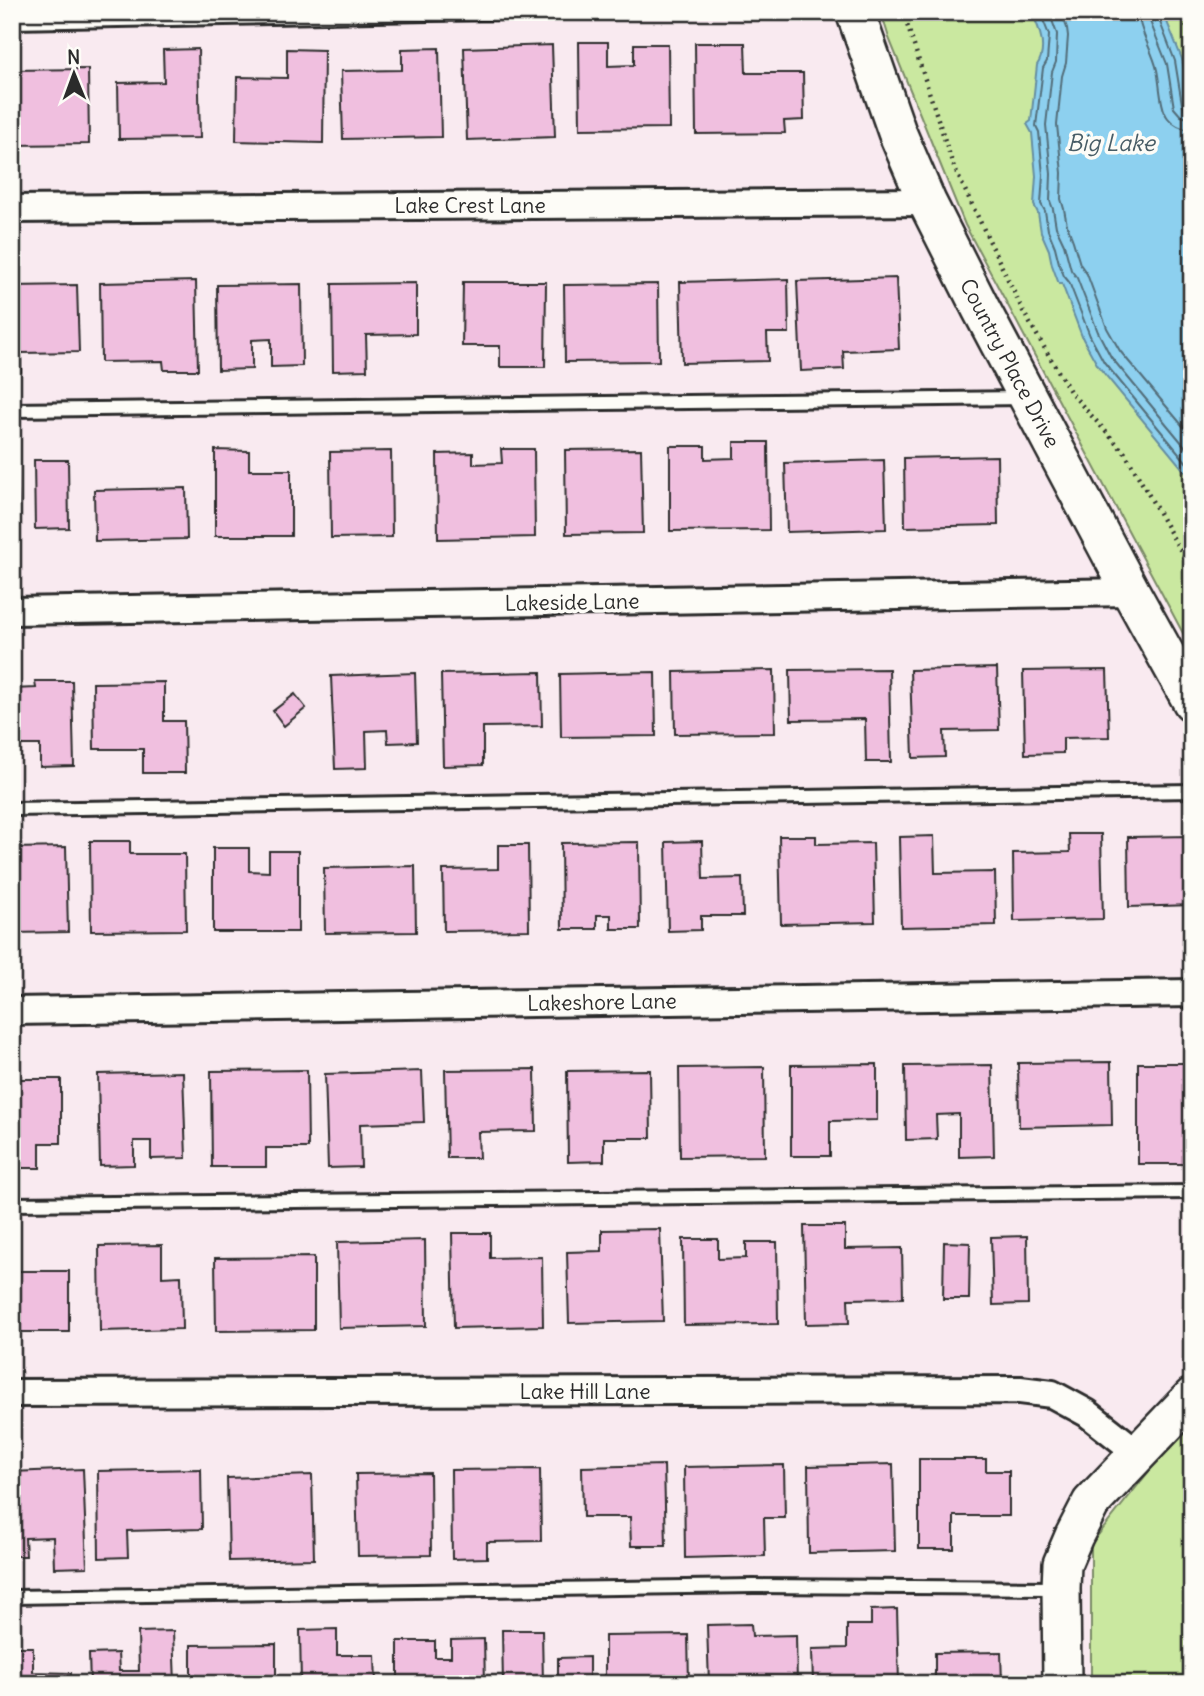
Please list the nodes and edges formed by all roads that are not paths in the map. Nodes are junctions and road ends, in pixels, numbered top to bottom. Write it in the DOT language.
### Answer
graph roads {
  1 [pos="531,12"];
  2 [pos="855,12"];
  3 [pos="12,22"];
  4 [pos="927,202"];
  5 [pos="12,209"];
  6 [pos="1028,398"];
  7 [pos="12,410"];
  8 [pos="1131,592"];
  9 [pos="12,611"];
  10 [pos="1192,702"];
  11 [pos="1192,791"];
  12 [pos="12,808"];
  13 [pos="1192,993"];
  14 [pos="12,1010"];
  15 [pos="1192,1192"];
  16 [pos="12,1204"];
  17 [pos="12,1393"];
  18 [pos="1192,1397"];
  19 [pos="1139,1454"];
  20 [pos="1061,1588"];
  21 [pos="12,1597"];
  22 [pos="1062,1684"];
  1 -- 3 [label="lane"];
  2 -- 4 [label="street, Country Place Drive"];
  4 -- 5 [label="street, Lake Crest Lane"];
  4 -- 6 [label="street, Country Place Drive"];
  6 -- 7 [label="lane"];
  6 -- 8 [label="street, Country Place Drive"];
  8 -- 9 [label="street, Lakeside Lane"];
  8 -- 10 [label="street, Country Place Drive"];
  11 -- 12 [label="lane"];
  13 -- 14 [label="street, Lakeshore Lane"];
  15 -- 16 [label="lane"];
  17 -- 19 [label="street, Lake Hill Lane"];
  18 -- 19 [label="street"];
  19 -- 20 [label="street"];
  20 -- 21 [label="lane"];
  20 -- 22 [label="street"];
}
